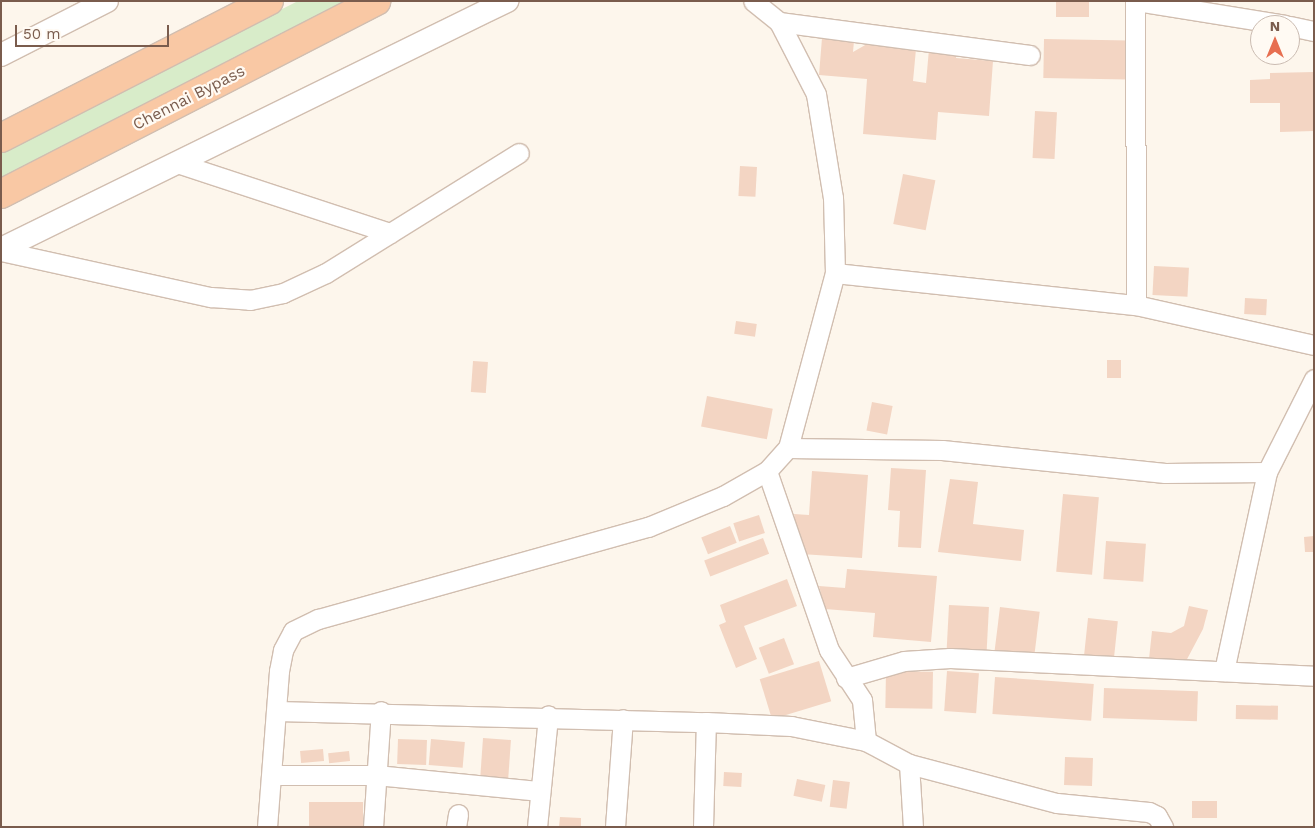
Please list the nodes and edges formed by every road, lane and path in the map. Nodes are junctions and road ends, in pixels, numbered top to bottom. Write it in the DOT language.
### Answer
graph roads {
  1 [pos="107,1"];
  2 [pos="269,1"];
  3 [pos="376,1"];
  4 [pos="507,1"];
  5 [pos="753,1"];
  6 [pos="1136,1"];
  7 [pos="1256,10"];
  8 [pos="779,22"];
  9 [pos="1300,28"];
  10 [pos="1314,31"];
  11 [pos="1,55"];
  12 [pos="1030,55"];
  13 [pos="1,138"];
  14 [pos="520,153"];
  15 [pos="180,164"];
  16 [pos="1,194"];
  17 [pos="390,233"];
  18 [pos="1,250"];
  19 [pos="835,272"];
  20 [pos="1136,305"];
  21 [pos="1314,345"];
  22 [pos="1314,379"];
  23 [pos="788,448"];
  24 [pos="767,472"];
  25 [pos="1268,472"];
  26 [pos="1224,671"];
  27 [pos="1314,676"];
  28 [pos="846,678"];
  29 [pos="277,711"];
  30 [pos="381,711"];
  31 [pos="548,716"];
  32 [pos="623,719"];
  33 [pos="706,722"];
  34 [pos="866,741"];
  35 [pos="909,764"];
  36 [pos="272,775"];
  37 [pos="376,776"];
  38 [pos="540,791"];
  39 [pos="267,827"];
  40 [pos="373,827"];
  41 [pos="537,827"];
  42 [pos="615,827"];
  43 [pos="704,827"];
  44 [pos="913,827"];
  45 [pos="1163,827"];
  1 -- 11 [label="street"];
  2 -- 13 [label="highway"];
  3 -- 16 [label="highway, Chennai Bypass"];
  4 -- 15 [label="street"];
  5 -- 8 [label="street"];
  6 -- 7 [label="street"];
  6 -- 20 [label="street"];
  8 -- 12 [label="street"];
  8 -- 19 [label="street"];
  9 -- 10 [label="street"];
  14 -- 17 [label="street"];
  15 -- 17 [label="street"];
  15 -- 18 [label="street"];
  17 -- 18 [label="street"];
  19 -- 20 [label="street"];
  19 -- 23 [label="street"];
  20 -- 21 [label="street"];
  22 -- 25 [label="street"];
  23 -- 24 [label="street"];
  23 -- 25 [label="street"];
  24 -- 28 [label="street"];
  24 -- 29 [label="street"];
  25 -- 26 [label="street"];
  26 -- 27 [label="street"];
  26 -- 28 [label="street"];
  28 -- 34 [label="street"];
  29 -- 30 [label="street"];
  29 -- 36 [label="street"];
  30 -- 31 [label="street"];
  30 -- 37 [label="street"];
  31 -- 32 [label="street"];
  31 -- 38 [label="street"];
  32 -- 33 [label="street"];
  32 -- 42 [label="street"];
  33 -- 34 [label="street"];
  33 -- 43 [label="street"];
  34 -- 35 [label="street"];
  35 -- 44 [label="street"];
  35 -- 45 [label="street"];
  36 -- 37 [label="street"];
  36 -- 39 [label="street"];
  37 -- 38 [label="street"];
  37 -- 40 [label="street"];
  38 -- 41 [label="street"];
}
